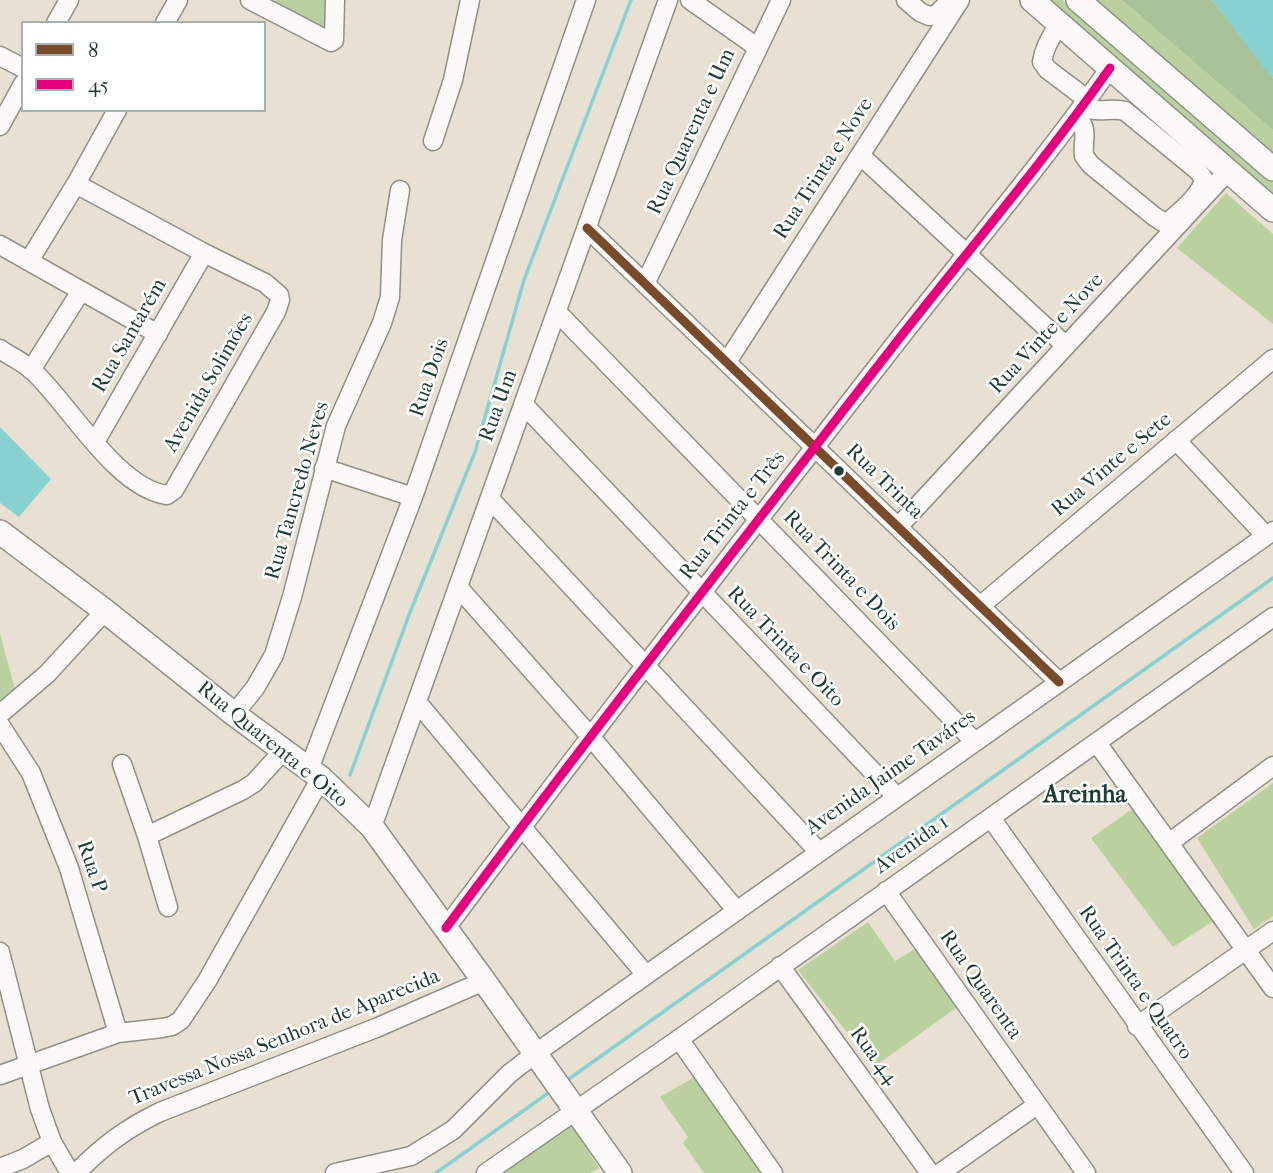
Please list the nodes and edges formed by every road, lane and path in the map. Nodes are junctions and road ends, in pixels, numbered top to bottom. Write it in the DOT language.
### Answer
graph roads {
  1 [pos="69,0"];
  2 [pos="178,0"];
  3 [pos="334,0"];
  4 [pos="470,0"];
  5 [pos="586,0"];
  6 [pos="668,0"];
  7 [pos="690,0"];
  8 [pos="781,0"];
  9 [pos="906,0"];
  10 [pos="951,0"];
  11 [pos="960,0"];
  12 [pos="1032,0"];
  13 [pos="1078,0"];
  14 [pos="261,3"];
  15 [pos="58,21"];
  16 [pos="166,21"];
  17 [pos="1059,24"];
  18 [pos="757,47"];
  19 [pos="0,56"];
  20 [pos="21,67"];
  21 [pos="1110,68"];
  22 [pos="21,88"];
  23 [pos="1083,108"];
  24 [pos="108,113"];
  25 [pos="0,126"];
  26 [pos="433,141"];
  27 [pos="860,155"];
  28 [pos="1273,169"];
  29 [pos="1228,171"];
  30 [pos="76,184"];
  31 [pos="400,190"];
  32 [pos="1273,210"];
  33 [pos="587,228"];
  34 [pos="0,245"];
  35 [pos="204,253"];
  36 [pos="967,253"];
  37 [pos="29,261"];
  38 [pos="645,284"];
  39 [pos="81,291"];
  40 [pos="556,312"];
  41 [pos="158,334"];
  42 [pos="1066,346"];
  43 [pos="0,349"];
  44 [pos="1273,359"];
  45 [pos="727,362"];
  46 [pos="32,370"];
  47 [pos="524,405"];
  48 [pos="1176,440"];
  49 [pos="95,442"];
  50 [pos="815,447"];
  51 [pos="324,468"];
  52 [pos="413,498"];
  53 [pos="490,499"];
  54 [pos="759,520"];
  55 [pos="898,527"];
  56 [pos="0,533"];
  57 [pos="1270,533"];
  58 [pos="458,587"];
  59 [pos="702,593"];
  60 [pos="980,606"];
  61 [pos="105,611"];
  62 [pos="1273,617"];
  63 [pos="645,666"];
  64 [pos="1059,682"];
  65 [pos="417,702"];
  66 [pos="0,714"];
  67 [pos="234,714"];
  68 [pos="0,725"];
  69 [pos="590,736"];
  70 [pos="975,742"];
  71 [pos="1097,743"];
  72 [pos="284,751"];
  73 [pos="122,764"];
  74 [pos="1273,766"];
  75 [pos="315,773"];
  76 [pos="897,797"];
  77 [pos="991,818"];
  78 [pos="372,827"];
  79 [pos="521,827"];
  80 [pos="147,836"];
  81 [pos="1169,842"];
  82 [pos="819,852"];
  83 [pos="886,891"];
  84 [pos="168,906"];
  85 [pos="737,911"];
  86 [pos="446,928"];
  87 [pos="1273,931"];
  88 [pos="1245,949"];
  89 [pos="0,952"];
  90 [pos="780,966"];
  91 [pos="646,975"];
  92 [pos="484,981"];
  93 [pos="1273,988"];
  94 [pos="1137,1026"];
  95 [pos="118,1033"];
  96 [pos="679,1039"];
  97 [pos="542,1062"];
  98 [pos="27,1065"];
  99 [pos="0,1075"];
  100 [pos="1037,1105"];
  101 [pos="575,1107"];
  102 [pos="52,1142"];
  103 [pos="411,1156"];
  104 [pos="20,1166"];
  105 [pos="0,1168"];
  106 [pos="73,1173"];
  107 [pos="335,1173"];
  108 [pos="394,1173"];
  109 [pos="486,1173"];
  110 [pos="621,1173"];
  111 [pos="773,1173"];
  112 [pos="930,1173"];
  113 [pos="940,1173"];
  114 [pos="1086,1173"];
  115 [pos="1244,1173"];
  1 -- 15 [label="street"];
  2 -- 16 [label="street"];
  3 -- 14 [label="street"];
  4 -- 26 [label="street"];
  5 -- 52 [label="street, Rua Dois"];
  6 -- 33 [label="street, Rua Um"];
  7 -- 18 [label="street"];
  8 -- 18 [label="street, Rua Quarenta e Um"];
  9 -- 10 [label="street"];
  11 -- 27 [label="street, Rua Trinta e Nove"];
  12 -- 17 [label="main road"];
  13 -- 28 [label="main road"];
  17 -- 21 [label="main road"];
  17 -- 23 [label="street"];
  18 -- 38 [label="street, Rua Quarenta e Um"];
  19 -- 20 [label="street"];
  21 -- 23 [label="street, Rua Trinta e Três"];
  21 -- 29 [label="main road"];
  22 -- 25 [label="street"];
  23 -- 23 [label="street"];
  23 -- 36 [label="street, Rua Trinta e Três"];
  24 -- 30 [label="street"];
  27 -- 36 [label="street"];
  27 -- 45 [label="street, Rua Trinta e Nove"];
  29 -- 32 [label="main road"];
  29 -- 42 [label="street, Rua Vinte e Nove"];
  30 -- 35 [label="street, Avenida Solimões"];
  30 -- 37 [label="street"];
  31 -- 51 [label="street, Rua Tancredo Neves"];
  33 -- 38 [label="street, Rua Trinta"];
  33 -- 40 [label="street, Rua Um"];
  34 -- 37 [label="street"];
  35 -- 41 [label="street, Rua Santarém"];
  35 -- 49 [label="street, Avenida Solimões"];
  36 -- 42 [label="street"];
  36 -- 50 [label="street, Rua Trinta e Três"];
  37 -- 39 [label="street"];
  38 -- 45 [label="street, Rua Trinta"];
  39 -- 41 [label="street"];
  39 -- 46 [label="street"];
  40 -- 47 [label="street, Rua Um"];
  40 -- 54 [label="street, Rua Trinta e Dois"];
  41 -- 49 [label="street, Rua Santarém"];
  42 -- 55 [label="street, Rua Vinte e Nove"];
  43 -- 46 [label="street, Avenida Solimões"];
  44 -- 48 [label="street, Rua Vinte e Sete"];
  45 -- 50 [label="street, Rua Trinta"];
  46 -- 49 [label="street, Avenida Solimões"];
  47 -- 53 [label="street, Rua Um"];
  47 -- 59 [label="street, Rua Trinta e Oito"];
  48 -- 57 [label="street"];
  48 -- 60 [label="street, Rua Vinte e Sete"];
  50 -- 54 [label="street, Rua Trinta e Três"];
  50 -- 55 [label="street, Rua Trinta"];
  51 -- 52 [label="street"];
  51 -- 67 [label="street, Rua Tancredo Neves"];
  52 -- 75 [label="street, Rua Dois"];
  53 -- 58 [label="street, Rua Um"];
  53 -- 63 [label="street"];
  54 -- 59 [label="street, Rua Trinta e Três"];
  54 -- 70 [label="street, Rua Trinta e Dois"];
  55 -- 60 [label="street, Rua Trinta"];
  56 -- 61 [label="main road, Rua Quarenta e Oito"];
  57 -- 64 [label="street, Avenida Jaime Taváres"];
  58 -- 65 [label="street, Rua Um"];
  58 -- 69 [label="street"];
  59 -- 63 [label="street, Rua Trinta e Três"];
  59 -- 76 [label="street, Rua Trinta e Oito"];
  60 -- 64 [label="street, Rua Trinta"];
  61 -- 66 [label="street"];
  61 -- 67 [label="main road, Rua Quarenta e Oito"];
  62 -- 71 [label="street, Avenida 1"];
  63 -- 69 [label="street, Rua Trinta e Três"];
  63 -- 82 [label="street"];
  64 -- 70 [label="street, Avenida Jaime Taváres"];
  65 -- 78 [label="street, Rua Um"];
  65 -- 79 [label="street"];
  67 -- 72 [label="main road, Rua Quarenta e Oito"];
  68 -- 95 [label="street, Rua P"];
  69 -- 79 [label="street, Rua Trinta e Três"];
  69 -- 85 [label="street"];
  70 -- 76 [label="street, Avenida Jaime Taváres"];
  71 -- 77 [label="street, Avenida 1"];
  71 -- 81 [label="street"];
  72 -- 75 [label="main road, Rua Quarenta e Oito"];
  72 -- 80 [label="street"];
  73 -- 80 [label="street"];
  74 -- 81 [label="street"];
  75 -- 78 [label="main road, Rua Quarenta e Oito"];
  75 -- 95 [label="street, Rua Dois"];
  76 -- 82 [label="street, Avenida Jaime Taváres"];
  77 -- 83 [label="street, Avenida 1"];
  77 -- 94 [label="street, Rua Trinta e Quatro"];
  78 -- 86 [label="main road, Rua Quarenta e Oito"];
  79 -- 86 [label="street, Rua Trinta e Três"];
  79 -- 91 [label="street"];
  80 -- 84 [label="street"];
  81 -- 88 [label="street"];
  82 -- 85 [label="street, Avenida Jaime Taváres"];
  83 -- 90 [label="street, Avenida 1"];
  83 -- 100 [label="street, Rua Quarenta"];
  85 -- 91 [label="street, Avenida Jaime Taváres"];
  86 -- 92 [label="main road, Rua Quarenta e Oito"];
  87 -- 88 [label="street"];
  88 -- 93 [label="street"];
  88 -- 94 [label="street"];
  89 -- 98 [label="street"];
  90 -- 96 [label="street, Avenida 1"];
  90 -- 112 [label="street, Rua 44"];
  91 -- 97 [label="street, Avenida Jaime Taváres"];
  92 -- 97 [label="main road, Rua Quarenta e Oito"];
  92 -- 106 [label="street, Travessa Nossa Senhora de Aparecida"];
  94 -- 115 [label="street, Rua Trinta e Quatro"];
  95 -- 98 [label="street, Rua Dois"];
  96 -- 101 [label="street, Avenida 1"];
  96 -- 111 [label="street"];
  97 -- 101 [label="main road, Rua Quarenta e Oito"];
  97 -- 103 [label="street, Avenida Jaime Taváres"];
  98 -- 99 [label="street, Rua Dois"];
  98 -- 102 [label="street"];
  100 -- 113 [label="street"];
  100 -- 114 [label="street, Rua Quarenta"];
  101 -- 109 [label="street, Avenida 1"];
  101 -- 110 [label="main road, Rua Quarenta e Oito"];
  102 -- 104 [label="street"];
  102 -- 106 [label="street"];
  103 -- 107 [label="street"];
  103 -- 108 [label="street"];
  104 -- 105 [label="street"];
}
